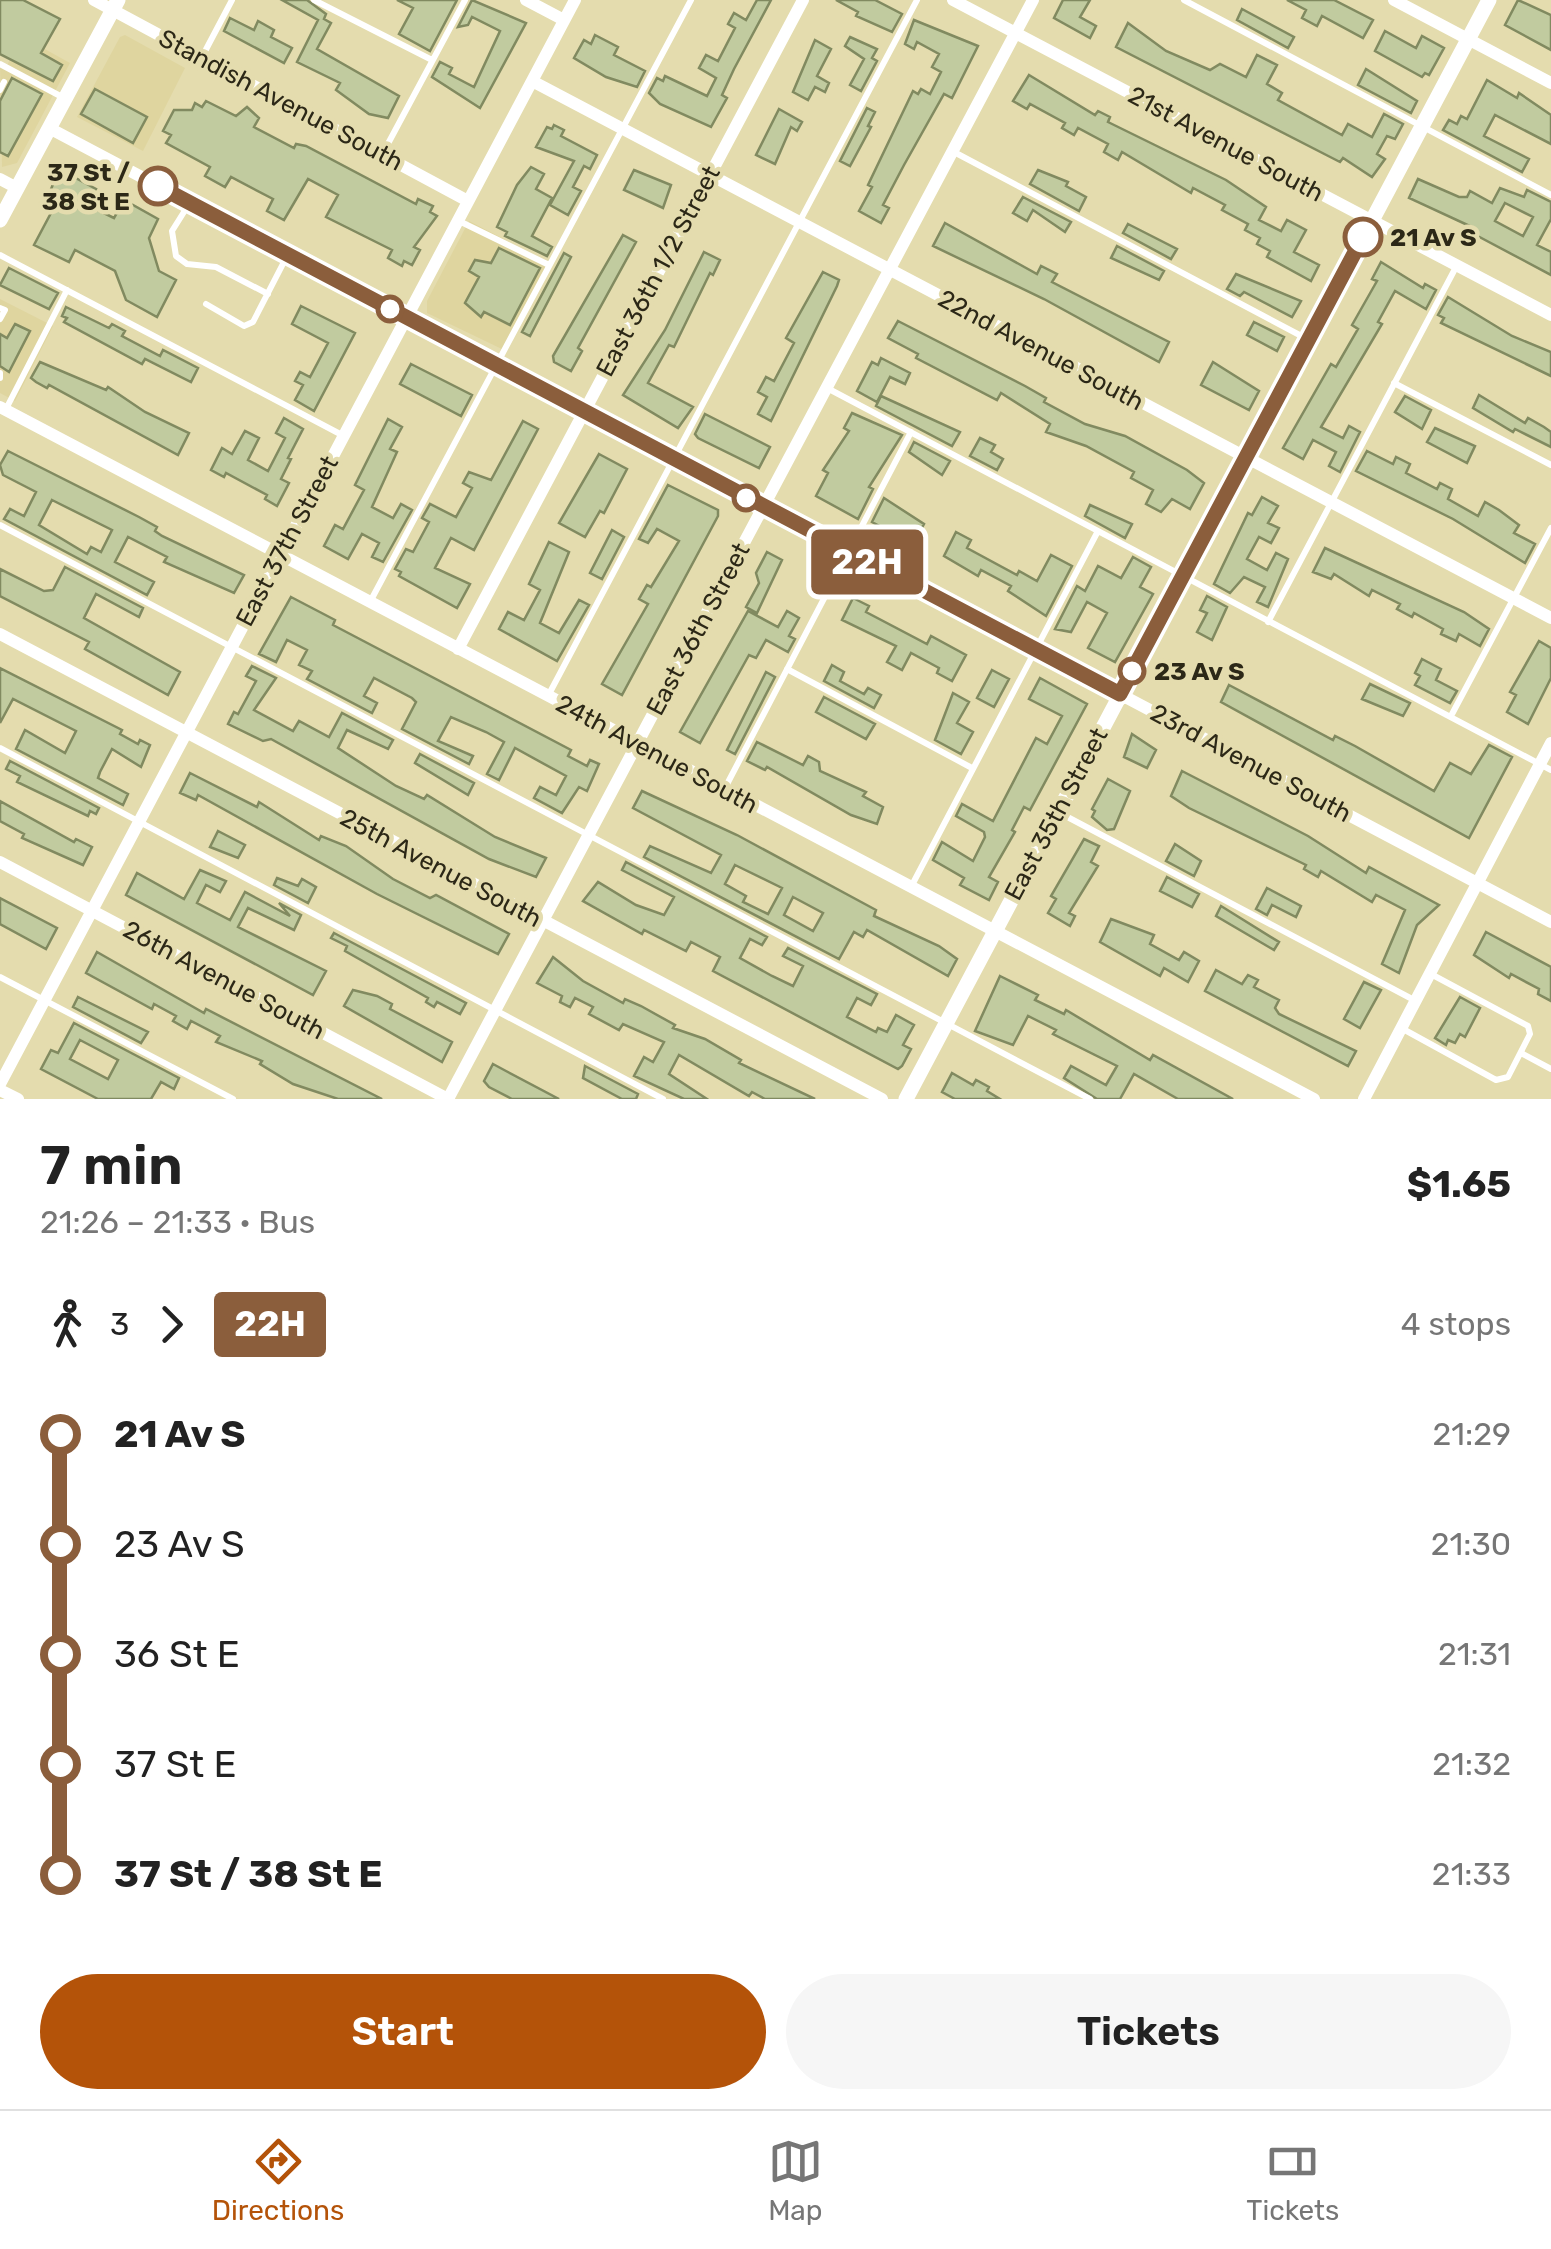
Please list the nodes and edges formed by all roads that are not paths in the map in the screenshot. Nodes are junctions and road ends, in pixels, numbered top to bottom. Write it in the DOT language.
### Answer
graph roads {
  1 [pos="94,0"];
  2 [pos="232,0"];
  3 [pos="314,0"];
  4 [pos="465,0"];
  5 [pos="526,0"];
  6 [pos="575,0"];
  7 [pos="691,0"];
  8 [pos="804,0"];
  9 [pos="917,0"];
  10 [pos="953,0"];
  11 [pos="1033,0"];
  12 [pos="1184,0"];
  13 [pos="1394,0"];
  14 [pos="1489,0"];
  15 [pos="115,5"];
  16 [pos="564,20"];
  17 [pos="1016,33"];
  18 [pos="1468,40"];
  19 [pos="202,58"];
  20 [pos="432,60"];
  21 [pos="0,64"];
  22 [pos="532,81"];
  23 [pos="1551,83"];
  24 [pos="65,98"];
  25 [pos="1422,126"];
  26 [pos="49,128"];
  27 [pos="623,128"];
  28 [pos="952,151"];
  29 [pos="382,154"];
  30 [pos="710,174"];
  31 [pos="0,179"];
  32 [pos="17,188"];
  33 [pos="1551,194"];
  34 [pos="468,201"];
  35 [pos="189,202"];
  36 [pos="0,220"];
  37 [pos="457,220"];
  38 [pos="1372,221"];
  39 [pos="801,223"];
  40 [pos="0,255"];
  41 [pos="288,255"];
  42 [pos="549,265"];
  43 [pos="1456,267"];
  44 [pos="889,270"];
  45 [pos="67,290"];
  46 [pos="268,294"];
  47 [pos="206,304"];
  48 [pos="0,308"];
  49 [pos="1551,315"];
  50 [pos="406,317"];
  51 [pos="0,319"];
  52 [pos="1308,340"];
  53 [pos="496,365"];
  54 [pos="1394,383"];
  55 [pos="826,387"];
  56 [pos="3,408"];
  57 [pos="584,410"];
  58 [pos="911,432"];
  59 [pos="343,436"];
  60 [pos="1245,458"];
  61 [pos="673,459"];
  62 [pos="1551,465"];
  63 [pos="1330,503"];
  64 [pos="762,507"];
  65 [pos="0,525"];
  66 [pos="1551,528"];
  67 [pos="1098,530"];
  68 [pos="848,552"];
  69 [pos="279,556"];
  70 [pos="1182,576"];
  71 [pos="1514,598"];
  72 [pos="370,603"];
  73 [pos="1551,618"];
  74 [pos="1268,622"];
  75 [pos="0,634"];
  76 [pos="231,646"];
  77 [pos="458,649"];
  78 [pos="1035,650"];
  79 [pos="787,669"];
  80 [pos="1120,694"];
  81 [pos="548,696"];
  82 [pos="1451,716"];
  83 [pos="186,732"];
  84 [pos="638,743"];
  85 [pos="1551,744"];
  86 [pos="0,748"];
  87 [pos="1546,767"];
  88 [pos="972,768"];
  89 [pos="724,789"];
  90 [pos="1057,812"];
  91 [pos="139,822"];
  92 [pos="588,836"];
  93 [pos="0,862"];
  94 [pos="1477,883"];
  95 [pos="910,888"];
  96 [pos="92,910"];
  97 [pos="543,922"];
  98 [pos="1551,922"];
  99 [pos="994,932"];
  100 [pos="1429,973"];
  101 [pos="0,977"];
  102 [pos="44,1000"];
  103 [pos="1415,1000"];
  104 [pos="496,1011"];
  105 [pos="946,1024"];
  106 [pos="1402,1029"];
  107 [pos="1521,1053"];
  108 [pos="1551,1070"];
  109 [pos="0,1087"];
  110 [pos="18,1099"];
  111 [pos="233,1099"];
  112 [pos="448,1099"];
  113 [pos="663,1099"];
  114 [pos="882,1099"];
  115 [pos="906,1099"];
  116 [pos="1090,1099"];
  117 [pos="1314,1099"];
  118 [pos="1364,1099"];
  1 -- 15 [label="street, Standish Avenue South"];
  2 -- 19 [label="lane"];
  3 -- 20 [label="lane"];
  4 -- 20 [label="lane"];
  5 -- 16 [label="street"];
  6 -- 16 [label="street, East 37th Street"];
  7 -- 27 [label="lane"];
  8 -- 30 [label="street, East 36th 1/2 Street"];
  9 -- 39 [label="lane"];
  10 -- 17 [label="street, 21st Avenue South"];
  11 -- 17 [label="street, East 36th Street"];
  12 -- 25 [label="lane"];
  13 -- 18 [label="street"];
  14 -- 18 [label="street, East 35th Street"];
  15 -- 19 [label="street, Standish Avenue South"];
  15 -- 24 [label="street"];
  16 -- 22 [label="street, East 37th Street"];
  17 -- 28 [label="street, East 36th Street"];
  17 -- 38 [label="street, 21st Avenue South"];
  18 -- 23 [label="street"];
  18 -- 25 [label="street, East 35th Street"];
  19 -- 29 [label="street, Standish Avenue South"];
  20 -- 29 [label="lane"];
  21 -- 24 [label="lane"];
  22 -- 27 [label="street, 22nd Avenue South"];
  22 -- 34 [label="street, East 37th Street"];
  24 -- 26 [label="street"];
  25 -- 33 [label="lane"];
  25 -- 38 [label="street, East 35th Street"];
  26 -- 32 [label="street"];
  26 -- 35 [label="street, 23rd Avenue South"];
  27 -- 30 [label="street, 22nd Avenue South"];
  27 -- 42 [label="lane"];
  28 -- 44 [label="street, East 36th Street"];
  28 -- 52 [label="lane"];
  29 -- 34 [label="street, Standish Avenue South"];
  30 -- 39 [label="street, 22nd Avenue South"];
  30 -- 57 [label="street, East 36th 1/2 Street"];
  31 -- 32 [label="street"];
  32 -- 36 [label="street"];
  34 -- 37 [label="street, East 37th Street"];
  35 -- 41 [label="street, 23rd Avenue South"];
  35 -- 46 [label="lane"];
  37 -- 42 [label="lane"];
  37 -- 50 [label="street, East 37th Street"];
  38 -- 43 [label="street, 21st Avenue South"];
  38 -- 52 [label="street, East 35th Street"];
  39 -- 44 [label="street, 22nd Avenue South"];
  39 -- 61 [label="lane"];
  40 -- 45 [label="lane"];
  41 -- 46 [label="lane"];
  41 -- 50 [label="street, 23rd Avenue South"];
  42 -- 53 [label="lane"];
  43 -- 49 [label="street, 21st Avenue South"];
  43 -- 54 [label="lane"];
  44 -- 55 [label="street, East 36th Street"];
  44 -- 60 [label="street, 22nd Avenue South"];
  45 -- 56 [label="lane"];
  45 -- 59 [label="lane"];
  46 -- 47 [label="lane"];
  48 -- 51 [label="lane"];
  50 -- 53 [label="street, 23rd Avenue South"];
  50 -- 59 [label="street, East 37th Street"];
  52 -- 60 [label="street, East 35th Street"];
  53 -- 57 [label="street, 23rd Avenue South"];
  53 -- 72 [label="lane"];
  54 -- 62 [label="lane"];
  54 -- 63 [label="lane"];
  55 -- 58 [label="lane"];
  55 -- 64 [label="street, East 36th Street"];
  56 -- 69 [label="street, 24th Avenue South"];
  57 -- 61 [label="street, 23rd Avenue South"];
  57 -- 77 [label="street, East 36th 1/2 Street"];
  58 -- 67 [label="lane"];
  58 -- 68 [label="lane"];
  59 -- 69 [label="street, East 37th Street"];
  60 -- 63 [label="street, 22nd Avenue South"];
  60 -- 70 [label="street, East 35th Street"];
  61 -- 64 [label="street, 23rd Avenue South"];
  61 -- 81 [label="lane"];
  63 -- 71 [label="street, 22nd Avenue South"];
  63 -- 74 [label="lane"];
  64 -- 68 [label="street, 23rd Avenue South"];
  64 -- 84 [label="street, East 36th Street"];
  65 -- 76 [label="lane"];
  66 -- 71 [label="lane"];
  67 -- 70 [label="lane"];
  67 -- 78 [label="lane"];
  68 -- 78 [label="street, 23rd Avenue South"];
  68 -- 79 [label="lane"];
  69 -- 72 [label="street, 24th Avenue South"];
  69 -- 76 [label="street, East 37th Street"];
  70 -- 74 [label="lane"];
  70 -- 80 [label="street, East 35th Street"];
  71 -- 73 [label="street, 22nd Avenue South"];
  71 -- 82 [label="lane"];
  72 -- 77 [label="street, 24th Avenue South"];
  74 -- 82 [label="lane"];
  75 -- 83 [label="street, 25th Avenue South"];
  76 -- 83 [label="street, East 37th Street"];
  76 -- 92 [label="lane"];
  77 -- 81 [label="street, 24th Avenue South"];
  78 -- 80 [label="street, 23rd Avenue South"];
  78 -- 88 [label="lane"];
  79 -- 88 [label="lane"];
  79 -- 89 [label="lane"];
  80 -- 90 [label="street, East 35th Street"];
  80 -- 94 [label="street, 23rd Avenue South"];
  81 -- 84 [label="street, 24th Avenue South"];
  82 -- 87 [label="lane"];
  83 -- 91 [label="street, East 37th Street"];
  83 -- 97 [label="street, 25th Avenue South"];
  84 -- 89 [label="street, 24th Avenue South"];
  84 -- 92 [label="street, East 36th Street"];
  85 -- 87 [label="street"];
  86 -- 91 [label="lane"];
  87 -- 94 [label="street"];
  88 -- 95 [label="lane"];
  89 -- 95 [label="street, 24th Avenue South"];
  90 -- 99 [label="street, East 35th Street"];
  90 -- 103 [label="lane"];
  91 -- 96 [label="street, East 37th Street"];
  91 -- 104 [label="lane"];
  92 -- 97 [label="street, East 36th Street"];
  92 -- 105 [label="lane"];
  93 -- 96 [label="street, 26th Avenue South"];
  94 -- 98 [label="street, 23rd Avenue South"];
  94 -- 100 [label="street"];
  95 -- 99 [label="street, 24th Avenue South"];
  96 -- 102 [label="street, East 37th Street"];
  96 -- 112 [label="street, 26th Avenue South"];
  97 -- 104 [label="street, East 36th Street"];
  97 -- 114 [label="street, 25th Avenue South"];
  99 -- 105 [label="street, East 35th Street"];
  99 -- 117 [label="street, 24th Avenue South"];
  100 -- 103 [label="street"];
  100 -- 107 [label="lane"];
  101 -- 102 [label="lane"];
  102 -- 109 [label="street, East 37th Street"];
  102 -- 111 [label="lane"];
  103 -- 106 [label="street"];
  104 -- 112 [label="street, East 36th Street"];
  104 -- 113 [label="lane"];
  105 -- 115 [label="street, East 35th Street"];
  105 -- 116 [label="lane"];
  106 -- 107 [label="lane"];
  106 -- 118 [label="street"];
  107 -- 108 [label="lane"];
  109 -- 110 [label="street"];
}
